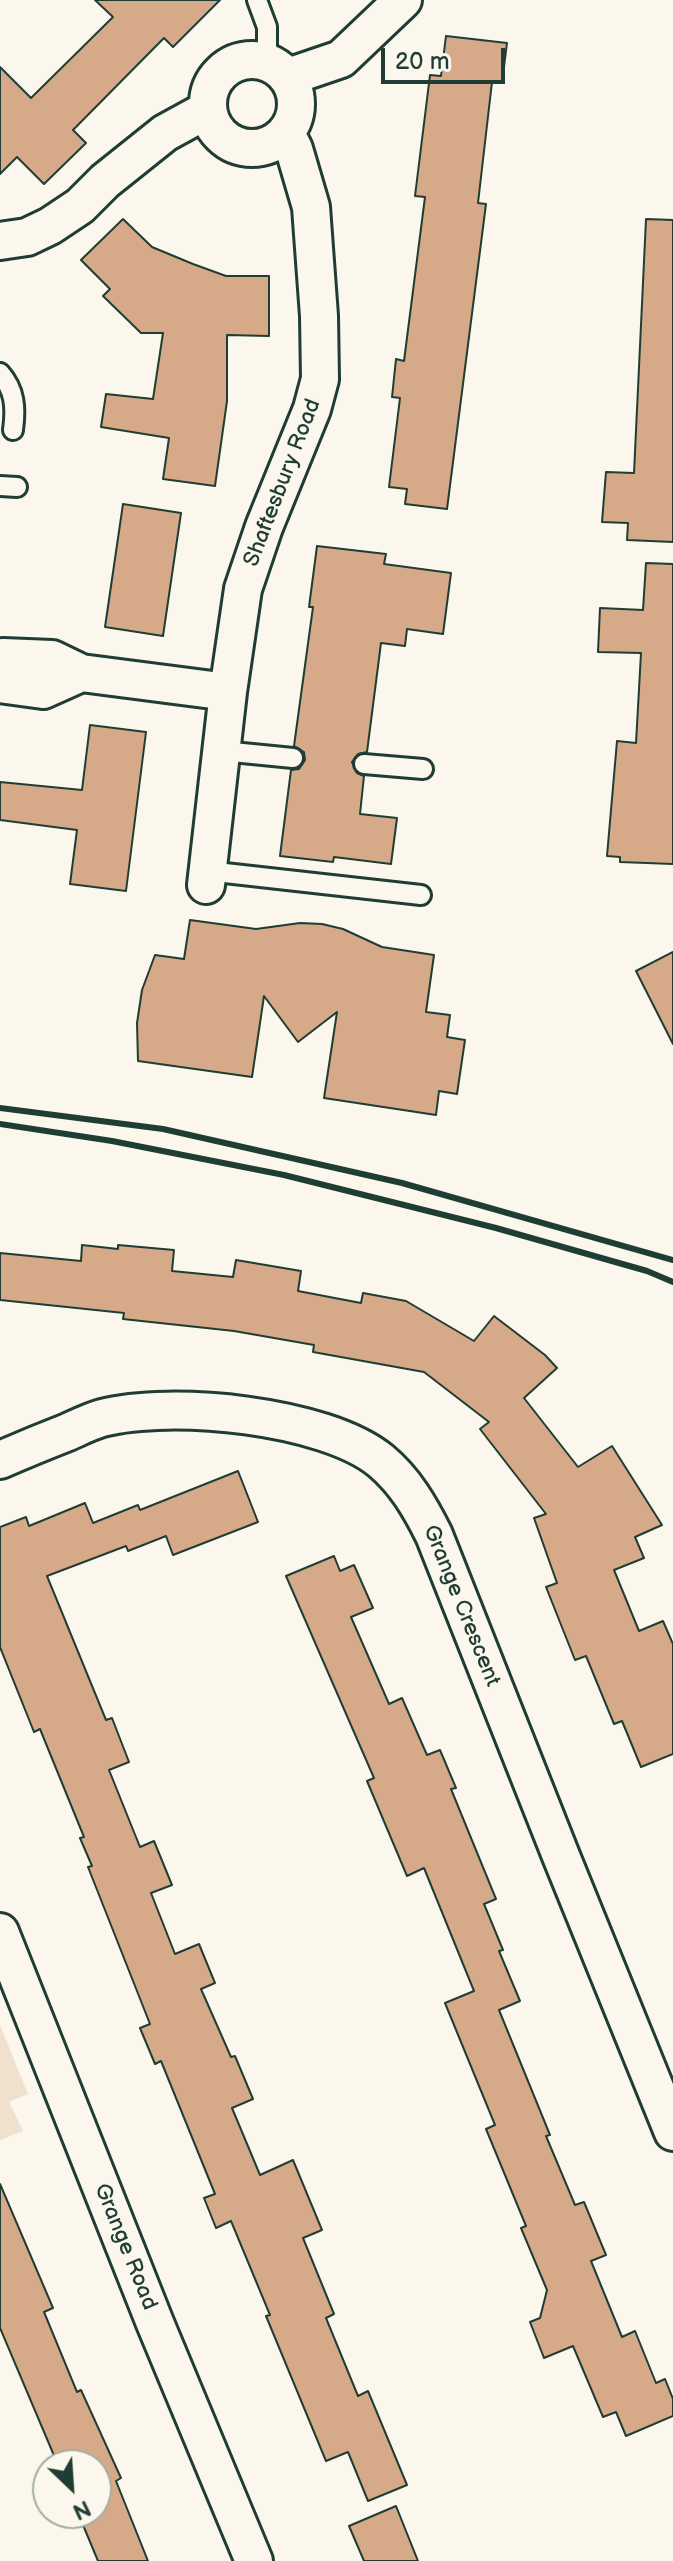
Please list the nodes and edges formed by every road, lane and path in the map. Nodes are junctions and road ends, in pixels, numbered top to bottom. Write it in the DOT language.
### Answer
graph roads {
  1 [pos="257,0"];
  2 [pos="403,0"];
  3 [pos="277,70"];
  4 [pos="207,110"];
  5 [pos="286,133"];
  6 [pos="0,241"];
  7 [pos="0,373"];
  8 [pos="13,430"];
  9 [pos="0,659"];
  10 [pos="81,673"];
  11 [pos="0,684"];
  12 [pos="228,692"];
  13 [pos="222,751"];
  14 [pos="293,758"];
  15 [pos="364,764"];
  16 [pos="423,769"];
  17 [pos="206,878"];
  18 [pos="421,895"];
  19 [pos="0,1460"];
  20 [pos="0,1932"];
  21 [pos="673,2132"];
  22 [pos="254,2561"];
  1 -- 3 [label="lane"];
  2 -- 3 [label="street"];
  3 -- 4 [label="street"];
  3 -- 5 [label="street"];
  4 -- 5 [label="street"];
  4 -- 6 [label="street"];
  5 -- 12 [label="street, Shaftesbury Road"];
  7 -- 8 [label="lane"];
  9 -- 10 [label="street"];
  10 -- 11 [label="street"];
  10 -- 12 [label="street"];
  12 -- 13 [label="street, Shaftesbury Road"];
  13 -- 14 [label="lane"];
  13 -- 17 [label="street, Shaftesbury Road"];
  15 -- 16 [label="lane"];
  17 -- 18 [label="lane"];
  19 -- 21 [label="street, Grange Crescent"];
  20 -- 22 [label="street, Grange Road"];
}
